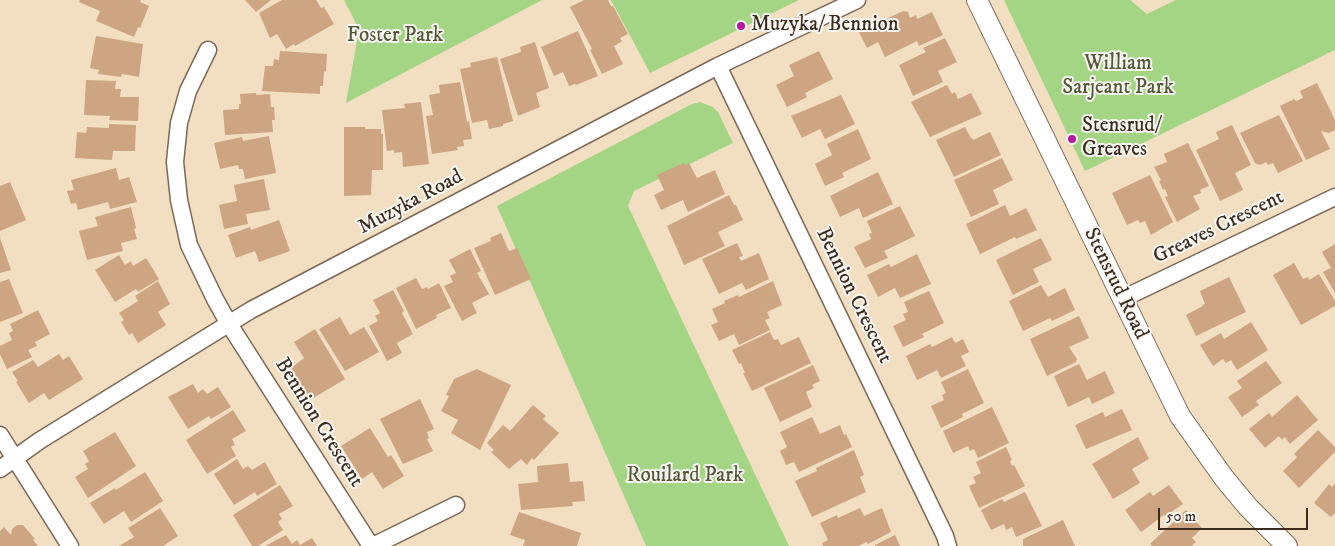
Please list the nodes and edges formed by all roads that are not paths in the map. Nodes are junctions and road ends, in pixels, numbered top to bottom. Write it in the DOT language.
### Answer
graph roads {
  1 [pos="857,0"];
  2 [pos="977,0"];
  3 [pos="208,50"];
  4 [pos="718,66"];
  5 [pos="1335,196"];
  6 [pos="1122,299"];
  7 [pos="229,324"];
  8 [pos="0,435"];
  9 [pos="14,457"];
  10 [pos="0,469"];
  11 [pos="456,505"];
  12 [pos="70,546"];
  13 [pos="372,546"];
  14 [pos="948,546"];
  15 [pos="1287,546"];
  1 -- 4 [label="street, Muzyka Road"];
  2 -- 6 [label="street, Stensrud Road"];
  3 -- 7 [label="street, Bennion Crescent"];
  4 -- 7 [label="street, Muzyka Road"];
  4 -- 14 [label="street, Bennion Crescent"];
  5 -- 6 [label="street, Greaves Crescent"];
  6 -- 15 [label="street, Stensrud Road"];
  7 -- 9 [label="street, Muzyka Road"];
  7 -- 13 [label="street, Bennion Crescent"];
  8 -- 9 [label="street"];
  9 -- 10 [label="street, Muzyka Road"];
  9 -- 12 [label="street"];
  11 -- 13 [label="street"];
}
